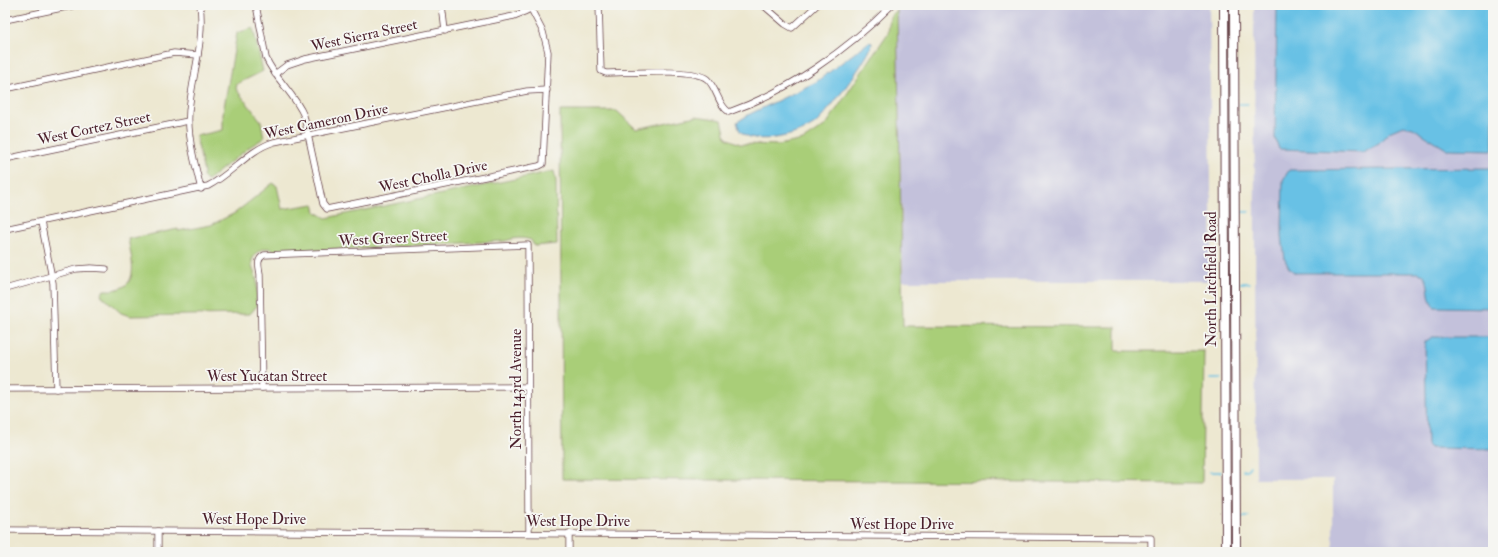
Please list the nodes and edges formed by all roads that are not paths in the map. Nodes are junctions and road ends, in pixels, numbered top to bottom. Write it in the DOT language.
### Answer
graph roads {
  1 [pos="76,5"];
  2 [pos="200,5"];
  3 [pos="256,5"];
  4 [pos="442,5"];
  5 [pos="599,5"];
  6 [pos="763,5"];
  7 [pos="817,5"];
  8 [pos="892,5"];
  9 [pos="1224,5"];
  10 [pos="1234,5"];
  11 [pos="529,7"];
  12 [pos="5,20"];
  13 [pos="445,30"];
  14 [pos="198,55"];
  15 [pos="274,74"];
  16 [pos="5,89"];
  17 [pos="547,90"];
  18 [pos="188,121"];
  19 [pos="308,136"];
  20 [pos="5,159"];
  21 [pos="201,189"];
  22 [pos="41,222"];
  23 [pos="5,229"];
  24 [pos="528,245"];
  25 [pos="106,269"];
  26 [pos="52,276"];
  27 [pos="5,289"];
  28 [pos="1225,310"];
  29 [pos="1235,310"];
  30 [pos="528,387"];
  31 [pos="262,388"];
  32 [pos="5,389"];
  33 [pos="56,389"];
  34 [pos="1225,391"];
  35 [pos="1236,462"];
  36 [pos="5,530"];
  37 [pos="158,531"];
  38 [pos="529,533"];
  39 [pos="569,533"];
  40 [pos="158,552"];
  41 [pos="569,552"];
  42 [pos="1151,552"];
  43 [pos="1226,552"];
  44 [pos="1236,552"];
  1 -- 12 [label="street"];
  2 -- 14 [label="street"];
  3 -- 15 [label="street"];
  4 -- 13 [label="street"];
  5 -- 8 [label="street"];
  6 -- 7 [label="street"];
  9 -- 28 [label="main road, North Litchfield Road"];
  10 -- 29 [label="main road, North Litchfield Road"];
  11 -- 13 [label="street, West Sierra Street"];
  11 -- 17 [label="street"];
  13 -- 15 [label="street, West Sierra Street"];
  14 -- 16 [label="street"];
  14 -- 18 [label="street"];
  15 -- 19 [label="street"];
  17 -- 19 [label="street, West Cameron Drive"];
  17 -- 19 [label="street, West Cholla Drive"];
  18 -- 20 [label="street, West Cortez Street"];
  18 -- 21 [label="street"];
  19 -- 21 [label="street, West Cameron Drive"];
  21 -- 22 [label="street, West Cameron Drive"];
  22 -- 23 [label="street, West Cameron Drive"];
  22 -- 26 [label="street"];
  24 -- 30 [label="street, North 143rd Avenue"];
  24 -- 31 [label="street, West Greer Street"];
  25 -- 26 [label="street"];
  26 -- 27 [label="street"];
  26 -- 33 [label="street"];
  28 -- 29 [label="main road"];
  28 -- 34 [label="main road, North Litchfield Road"];
  29 -- 35 [label="main road, North Litchfield Road"];
  30 -- 31 [label="street, West Yucatan Street"];
  30 -- 38 [label="street, North 143rd Avenue"];
  31 -- 33 [label="street, West Yucatan Street"];
  32 -- 33 [label="street, West Yucatan Street"];
  34 -- 35 [label="main road"];
  34 -- 43 [label="main road, North Litchfield Road"];
  35 -- 44 [label="main road, North Litchfield Road"];
  36 -- 37 [label="street, West Hope Drive"];
  37 -- 38 [label="street, West Hope Drive"];
  37 -- 40 [label="street"];
  38 -- 39 [label="street, West Hope Drive"];
  39 -- 41 [label="street"];
  39 -- 42 [label="street, West Hope Drive"];
}
